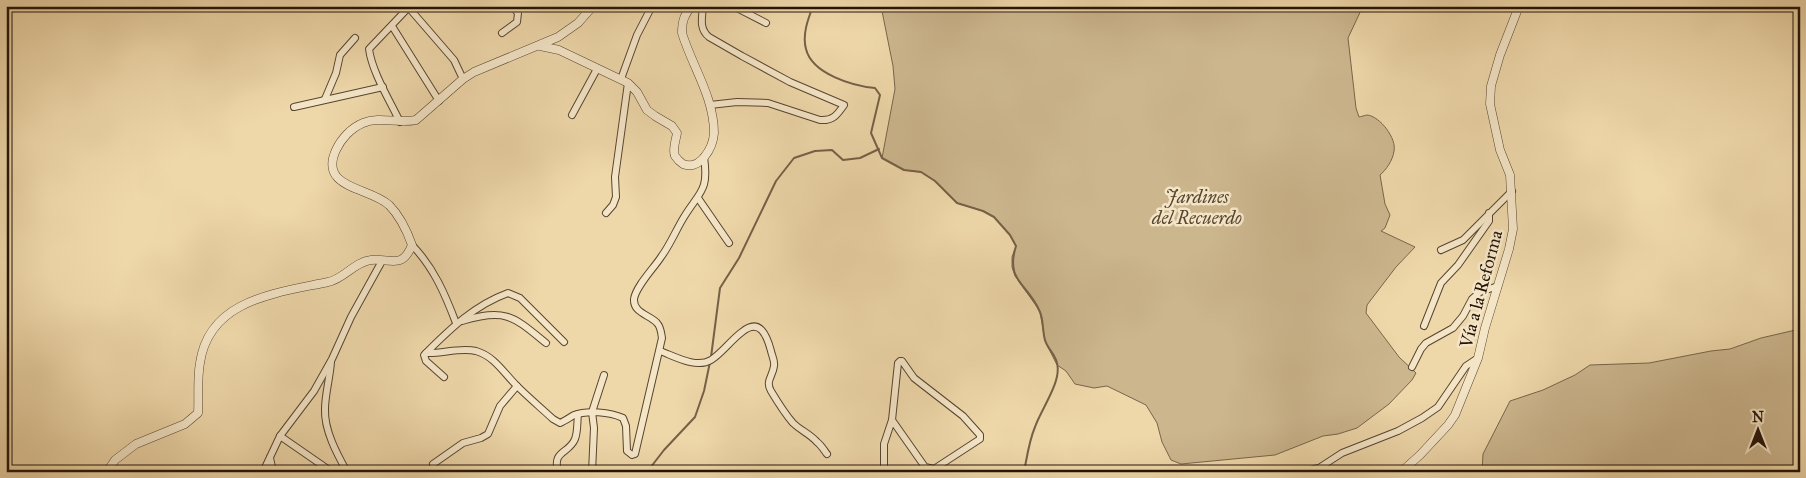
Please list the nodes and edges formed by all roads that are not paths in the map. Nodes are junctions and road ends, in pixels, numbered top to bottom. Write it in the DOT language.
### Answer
graph roads {
  1 [pos="512,6"];
  2 [pos="593,6"];
  3 [pos="652,6"];
  4 [pos="692,6"];
  5 [pos="703,6"];
  6 [pos="733,6"];
  7 [pos="1519,6"];
  8 [pos="410,7"];
  9 [pos="766,23"];
  10 [pos="392,26"];
  11 [pos="502,34"];
  12 [pos="355,38"];
  13 [pos="537,46"];
  14 [pos="597,69"];
  15 [pos="463,79"];
  16 [pos="624,81"];
  17 [pos="383,87"];
  18 [pos="325,99"];
  19 [pos="439,102"];
  20 [pos="710,104"];
  21 [pos="294,107"];
  22 [pos="572,115"];
  23 [pos="400,122"];
  24 [pos="704,157"];
  25 [pos="1512,191"];
  26 [pos="698,198"];
  27 [pos="1489,213"];
  28 [pos="606,214"];
  29 [pos="729,243"];
  30 [pos="412,245"];
  31 [pos="1441,250"];
  32 [pos="382,261"];
  33 [pos="1498,286"];
  34 [pos="456,323"];
  35 [pos="1424,326"];
  36 [pos="564,342"];
  37 [pos="546,343"];
  38 [pos="660,351"];
  39 [pos="426,353"];
  40 [pos="1478,358"];
  41 [pos="332,359"];
  42 [pos="1412,368"];
  43 [pos="604,376"];
  44 [pos="444,377"];
  45 [pos="517,386"];
  46 [pos="592,412"];
  47 [pos="578,414"];
  48 [pos="892,420"];
  49 [pos="280,436"];
  50 [pos="827,454"];
  51 [pos="270,456"];
  52 [pos="433,464"];
  53 [pos="1319,470"];
  54 [pos="107,472"];
  55 [pos="263,472"];
  56 [pos="273,472"];
  57 [pos="332,472"];
  58 [pos="347,472"];
  59 [pos="558,472"];
  60 [pos="592,472"];
  61 [pos="884,472"];
  62 [pos="1301,472"];
  63 [pos="1401,472"];
  1 -- 11 [label="street"];
  2 -- 13 [label="street"];
  3 -- 16 [label="street"];
  4 -- 20 [label="street"];
  5 -- 20 [label="street"];
  6 -- 9 [label="street"];
  7 -- 25 [label="street, Vía a la Reforma"];
  8 -- 10 [label="street"];
  8 -- 15 [label="street"];
  10 -- 17 [label="street"];
  10 -- 19 [label="street"];
  12 -- 18 [label="street"];
  13 -- 14 [label="street"];
  13 -- 15 [label="street"];
  14 -- 16 [label="street"];
  14 -- 22 [label="street"];
  15 -- 19 [label="street"];
  16 -- 24 [label="street"];
  16 -- 28 [label="street"];
  17 -- 18 [label="street"];
  17 -- 23 [label="street"];
  18 -- 21 [label="street"];
  19 -- 23 [label="street"];
  20 -- 24 [label="street"];
  23 -- 30 [label="street"];
  24 -- 26 [label="street"];
  25 -- 27 [label="street"];
  25 -- 33 [label="street, Vía a la Reforma"];
  26 -- 29 [label="street"];
  26 -- 38 [label="street"];
  27 -- 31 [label="street"];
  27 -- 35 [label="street"];
  30 -- 32 [label="street"];
  30 -- 34 [label="street"];
  32 -- 41 [label="street"];
  32 -- 54 [label="street"];
  33 -- 40 [label="street, Vía a la Reforma"];
  33 -- 42 [label="street"];
  34 -- 36 [label="street"];
  34 -- 37 [label="street"];
  34 -- 39 [label="street"];
  38 -- 46 [label="street"];
  38 -- 50 [label="street"];
  39 -- 44 [label="street"];
  39 -- 45 [label="street"];
  40 -- 53 [label="street"];
  40 -- 63 [label="street, Vía a la Reforma"];
  41 -- 49 [label="street"];
  41 -- 58 [label="street"];
  43 -- 46 [label="street"];
  45 -- 47 [label="street"];
  45 -- 52 [label="street"];
  46 -- 47 [label="street"];
  46 -- 60 [label="street"];
  47 -- 59 [label="street"];
  48 -- 48 [label="street"];
  48 -- 61 [label="street"];
  49 -- 51 [label="street"];
  49 -- 57 [label="street"];
  51 -- 55 [label="street"];
  51 -- 56 [label="street"];
  53 -- 62 [label="street"];
}
